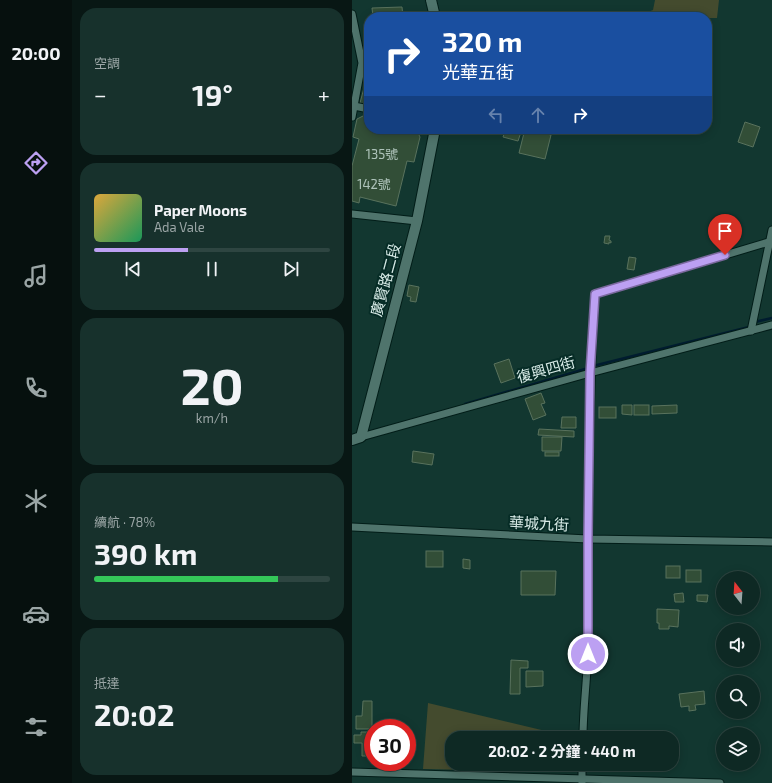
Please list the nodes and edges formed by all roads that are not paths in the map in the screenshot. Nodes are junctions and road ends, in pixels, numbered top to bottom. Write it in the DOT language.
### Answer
graph roads {
  1 [pos="431,0"];
  2 [pos="434,12"];
  3 [pos="352,14"];
  4 [pos="354,106"];
  5 [pos="364,108"];
  6 [pos="352,117"];
  7 [pos="434,134"];
  8 [pos="352,214"];
  9 [pos="417,220"];
  10 [pos="772,230"];
  11 [pos="770,242"];
  12 [pos="772,325"];
  13 [pos="751,331"];
  14 [pos="590,373"];
  15 [pos="356,439"];
  16 [pos="352,527"];
  17 [pos="588,539"];
  18 [pos="772,542"];
  19 [pos="583,731"];
  20 [pos="352,772"];
  21 [pos="582,781"];
  22 [pos="720,783"];
  1 -- 2 [label="street"];
  3 -- 4 [label="street"];
  4 -- 5 [label="street"];
  4 -- 6 [label="street"];
  7 -- 9 [label="street, 廣賢路二段"];
  8 -- 9 [label="street"];
  9 -- 15 [label="street, 廣賢路二段"];
  10 -- 11 [label="street"];
  11 -- 13 [label="street"];
  11 -- 14 [label="street"];
  12 -- 13 [label="street, 復興四街"];
  13 -- 14 [label="street, 復興四街"];
  14 -- 15 [label="street, 復興四街"];
  14 -- 17 [label="street"];
  16 -- 17 [label="street, 華城九街"];
  17 -- 18 [label="street, 華城九街"];
  17 -- 19 [label="street"];
  20 -- 21 [label="street"];
  21 -- 22 [label="street"];
}
